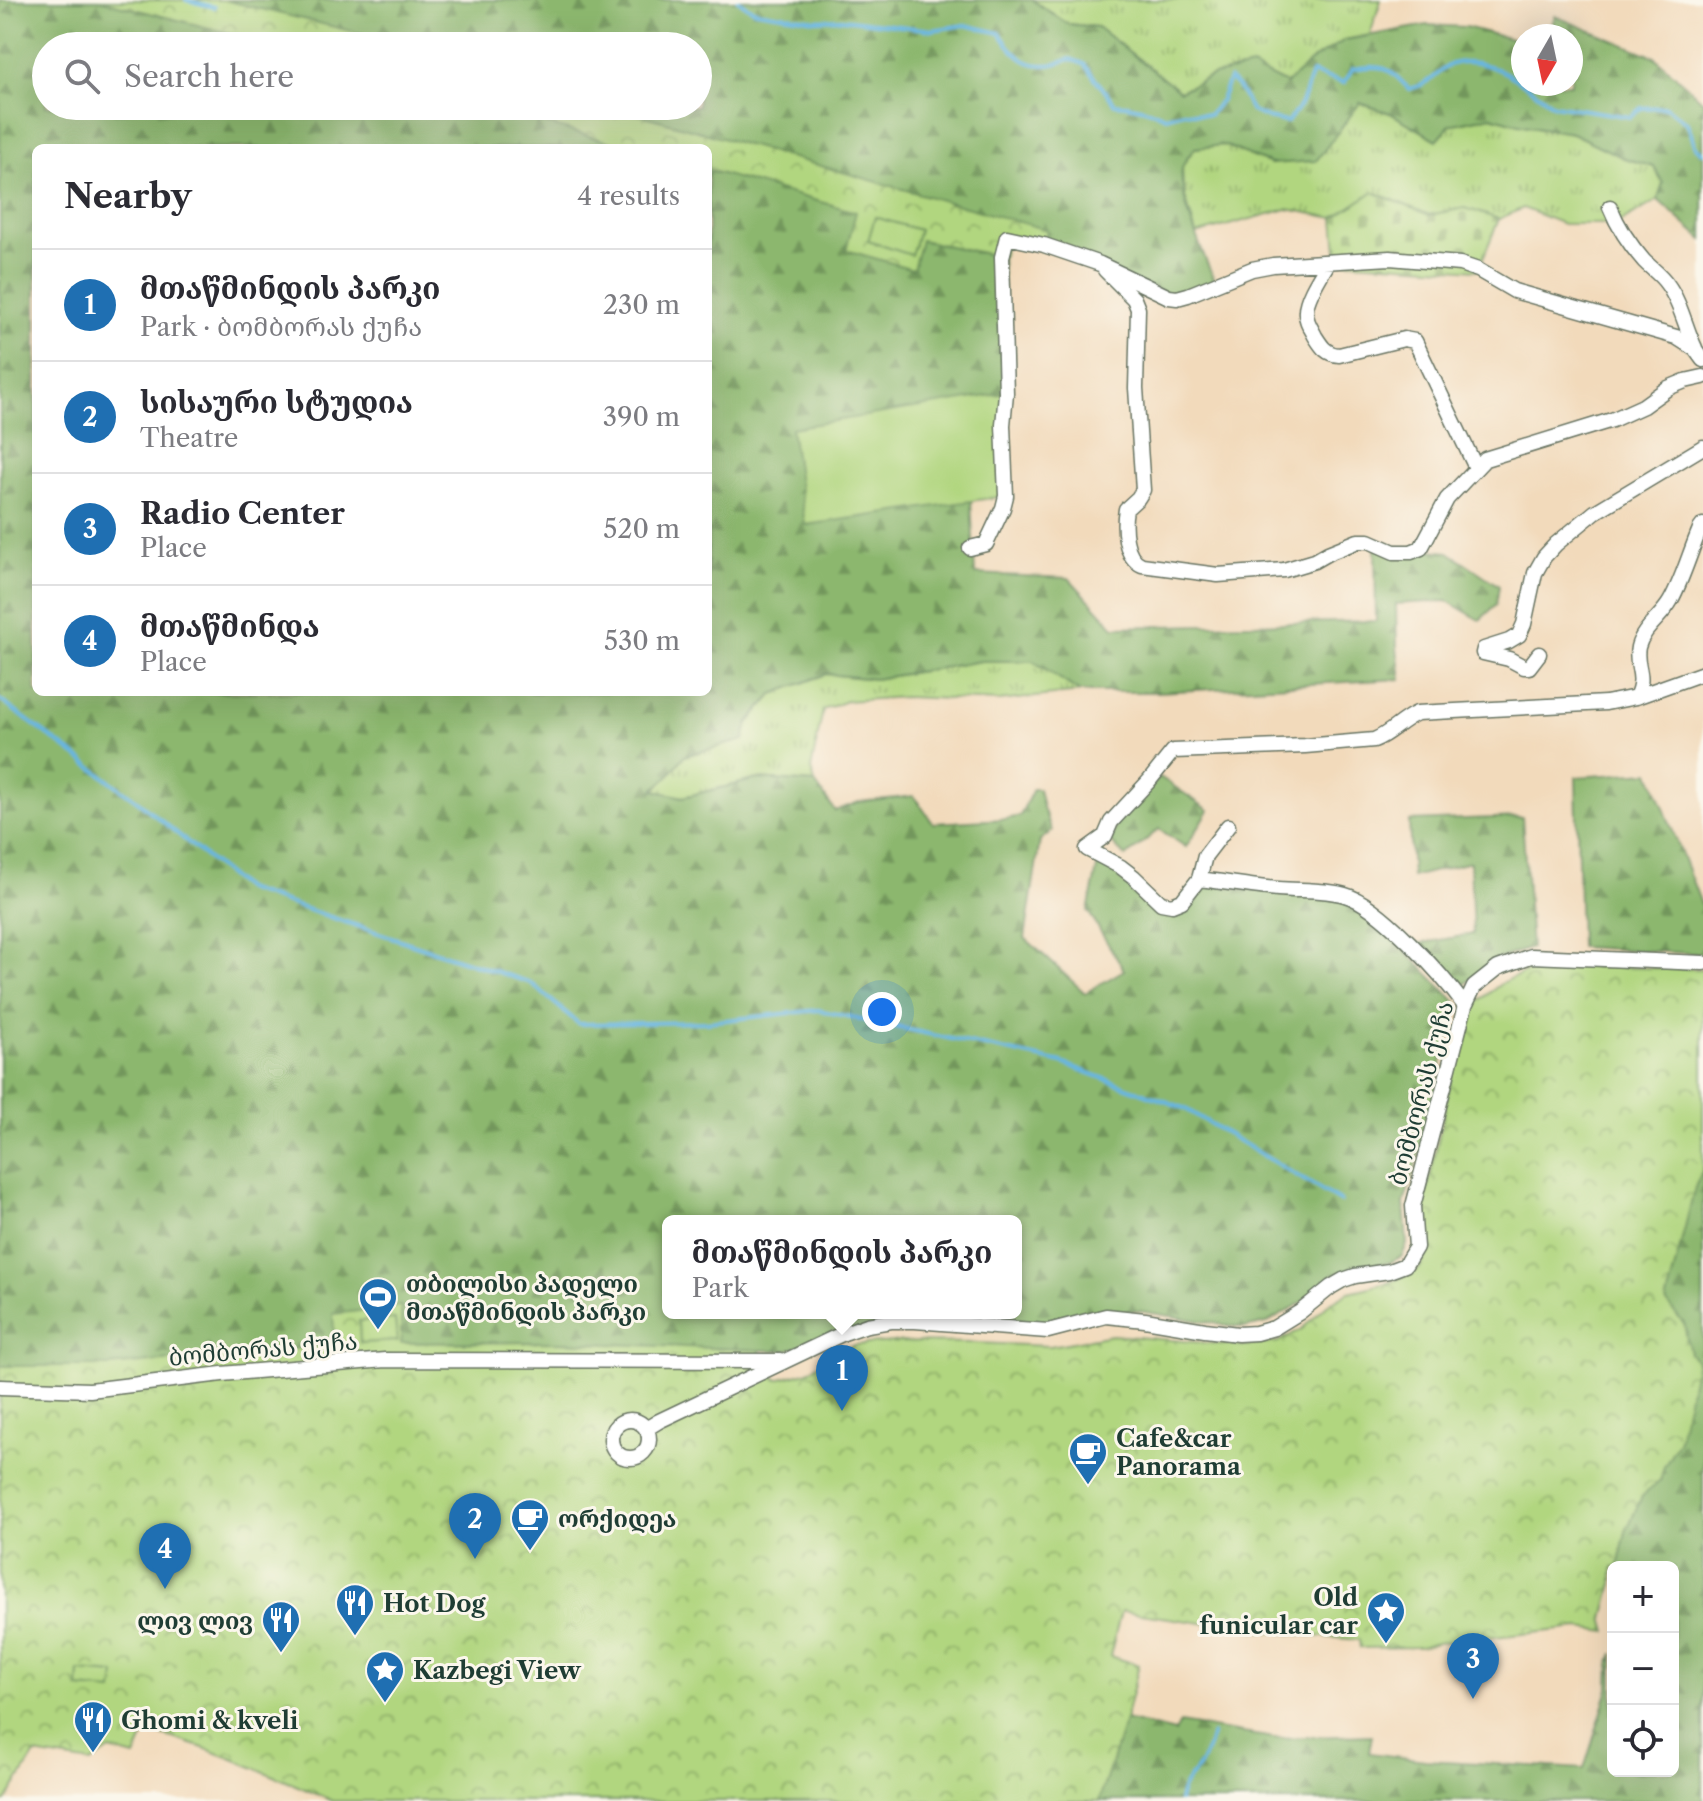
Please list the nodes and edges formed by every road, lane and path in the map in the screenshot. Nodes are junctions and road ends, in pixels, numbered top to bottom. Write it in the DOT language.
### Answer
graph roads {
  1 [pos="1610,207"];
  2 [pos="1328,263"];
  3 [pos="1100,264"];
  4 [pos="1699,354"];
  5 [pos="1703,377"];
  6 [pos="1703,447"];
  7 [pos="1476,468"];
  8 [pos="1703,525"];
  9 [pos="970,548"];
  10 [pos="1539,654"];
  11 [pos="1703,673"];
  12 [pos="1636,697"];
  13 [pos="1228,826"];
  14 [pos="1199,879"];
  15 [pos="1703,963"];
  16 [pos="1465,1006"];
  17 [pos="785,1361"];
  18 [pos="0,1387"];
  19 [pos="646,1429"];
  1 -- 4 [label="street"];
  2 -- 3 [label="street"];
  2 -- 4 [label="street"];
  2 -- 7 [label="street"];
  3 -- 7 [label="street"];
  3 -- 9 [label="street"];
  5 -- 7 [label="street"];
  6 -- 10 [label="street"];
  8 -- 12 [label="street"];
  11 -- 12 [label="street"];
  12 -- 14 [label="street"];
  13 -- 14 [label="street"];
  14 -- 16 [label="street"];
  15 -- 16 [label="street, ბომბორას ქუჩა"];
  16 -- 17 [label="street, ბომბორას ქუჩა"];
  17 -- 18 [label="street, ბომბორას ქუჩა"];
  17 -- 19 [label="street"];
}
